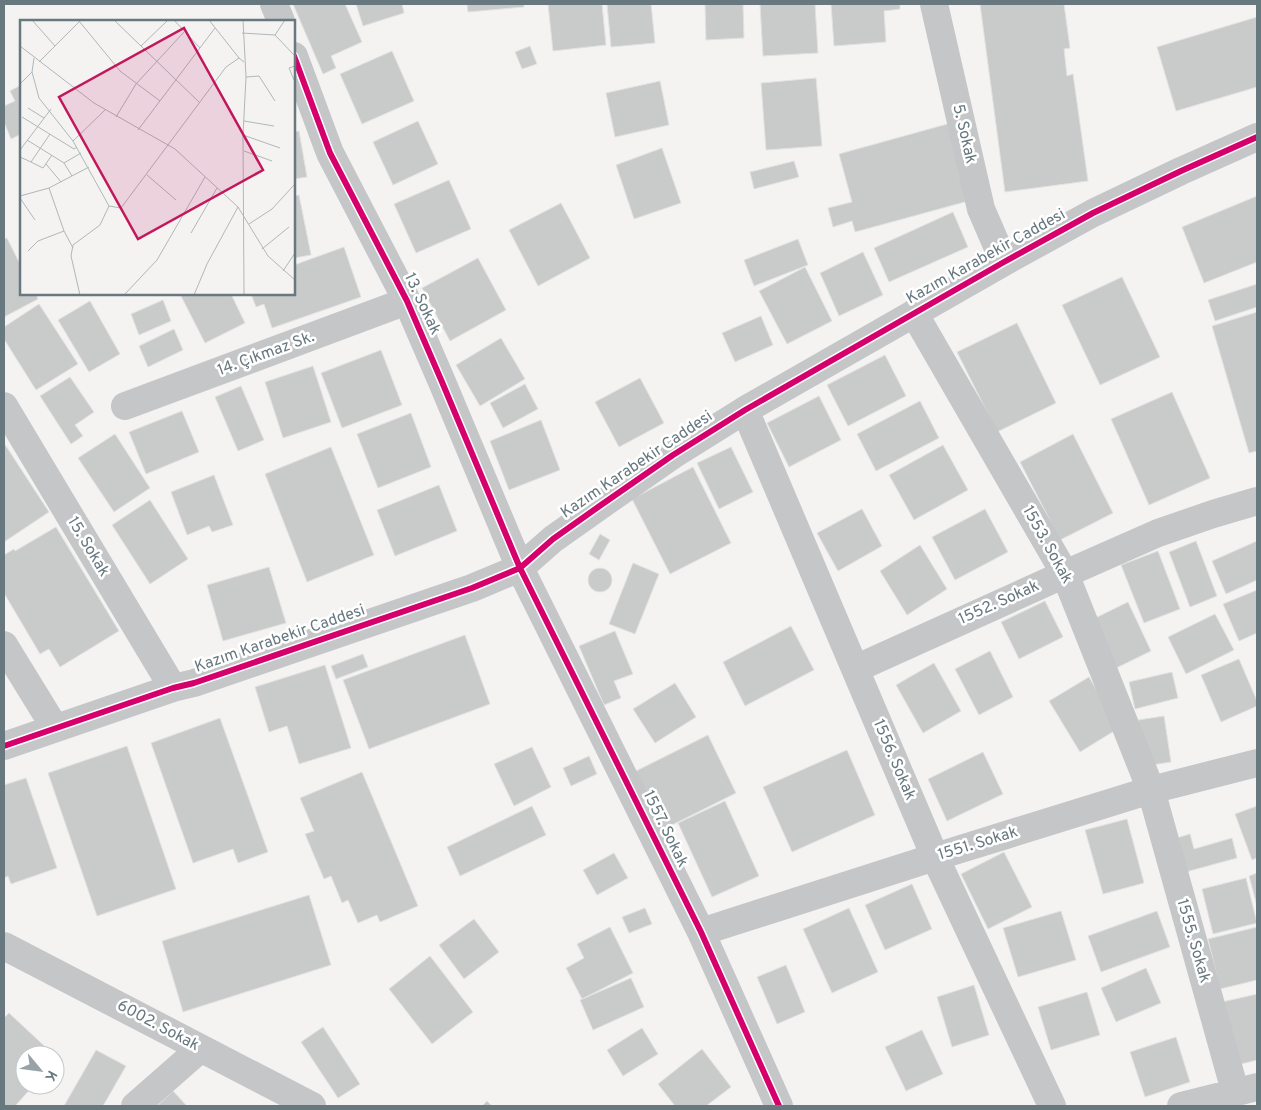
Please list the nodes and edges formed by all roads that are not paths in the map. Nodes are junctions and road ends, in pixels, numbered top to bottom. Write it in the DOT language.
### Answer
graph roads {
  1 [pos="274,4"];
  2 [pos="934,4"];
  3 [pos="281,20"];
  4 [pos="295,59"];
  5 [pos="1257,137"];
  6 [pos="1004,262"];
  7 [pos="407,301"];
  8 [pos="914,313"];
  9 [pos="4,406"];
  10 [pos="125,406"];
  11 [pos="745,410"];
  12 [pos="1257,501"];
  13 [pos="520,568"];
  14 [pos="1065,574"];
  15 [pos="4,645"];
  16 [pos="855,669"];
  17 [pos="173,688"];
  18 [pos="55,728"];
  19 [pos="4,746"];
  20 [pos="1257,763"];
  21 [pos="1151,790"];
  22 [pos="935,857"];
  23 [pos="701,932"];
  24 [pos="4,946"];
  25 [pos="200,1048"];
  26 [pos="1246,1089"];
  27 [pos="135,1106"];
  28 [pos="310,1106"];
  29 [pos="779,1106"];
  30 [pos="1052,1106"];
  31 [pos="1181,1106"];
  1 -- 3 [label="street"];
  2 -- 6 [label="street, 5. Sokak"];
  4 -- 7 [label="street, 13. Sokak"];
  5 -- 6 [label="street, Kazım Karabekir Caddesi"];
  6 -- 8 [label="street, Kazım Karabekir Caddesi"];
  7 -- 10 [label="street, 14. Çıkmaz Sk."];
  7 -- 13 [label="street, 13. Sokak"];
  8 -- 11 [label="street, Kazım Karabekir Caddesi"];
  8 -- 14 [label="street, 1553. Sokak"];
  9 -- 17 [label="street, 15. Sokak"];
  11 -- 13 [label="street, Kazım Karabekir Caddesi"];
  11 -- 16 [label="street, 1556. Sokak"];
  12 -- 14 [label="street, 1552. Sokak"];
  13 -- 17 [label="street, Kazım Karabekir Caddesi"];
  13 -- 23 [label="street, 1557. Sokak"];
  14 -- 16 [label="street, 1552. Sokak"];
  14 -- 21 [label="street, 1553. Sokak"];
  15 -- 18 [label="street"];
  16 -- 22 [label="street, 1556. Sokak"];
  17 -- 18 [label="street, Kazım Karabekir Caddesi"];
  18 -- 19 [label="street, Kazım Karabekir Caddesi"];
  20 -- 21 [label="street, 1551. Sokak"];
  21 -- 22 [label="street, 1551. Sokak"];
  21 -- 26 [label="street, 1555. Sokak"];
  22 -- 23 [label="street, 1551. Sokak"];
  22 -- 30 [label="street, 1556. Sokak"];
  23 -- 29 [label="street, 1557. Sokak"];
  24 -- 25 [label="street, 6002. Sokak"];
  25 -- 27 [label="street"];
  25 -- 28 [label="street, 6002. Sokak"];
  26 -- 31 [label="street"];
}
